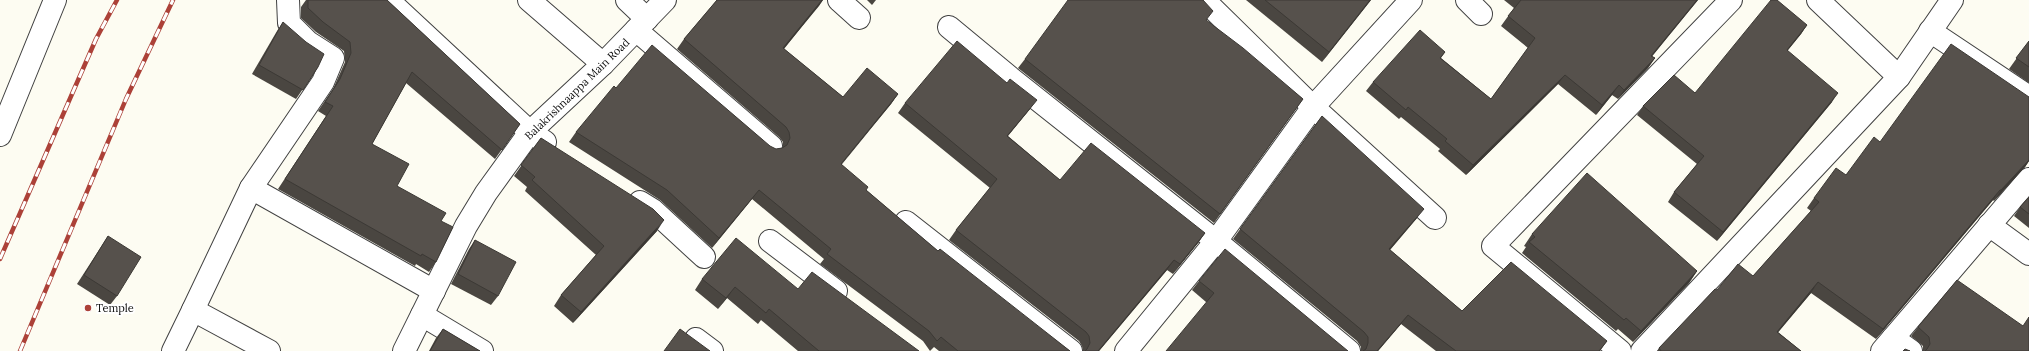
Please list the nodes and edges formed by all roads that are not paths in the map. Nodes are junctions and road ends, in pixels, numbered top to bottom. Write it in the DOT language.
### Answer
graph roads {
  1 [pos="55,0"];
  2 [pos="288,0"];
  3 [pos="388,0"];
  4 [pos="529,0"];
  5 [pos="627,0"];
  6 [pos="665,0"];
  7 [pos="839,0"];
  8 [pos="1204,0"];
  9 [pos="1411,0"];
  10 [pos="1731,0"];
  11 [pos="1818,0"];
  12 [pos="1952,0"];
  13 [pos="859,18"];
  14 [pos="642,24"];
  15 [pos="949,27"];
  16 [pos="1930,31"];
  17 [pos="603,64"];
  18 [pos="1899,76"];
  19 [pos="2029,97"];
  20 [pos="1313,107"];
  21 [pos="530,132"];
  22 [pos="0,135"];
  23 [pos="771,146"];
  24 [pos="562,152"];
  25 [pos="2029,179"];
  26 [pos="251,188"];
  27 [pos="621,190"];
  28 [pos="1435,218"];
  29 [pos="906,222"];
  30 [pos="1990,225"];
  31 [pos="770,241"];
  32 [pos="1216,241"];
  33 [pos="2029,254"];
  34 [pos="704,257"];
  35 [pos="434,291"];
  36 [pos="852,303"];
  37 [pos="193,310"];
  38 [pos="422,314"];
  39 [pos="1888,344"];
  40 [pos="173,351"];
  41 [pos="269,351"];
  42 [pos="404,351"];
  43 [pos="482,351"];
  44 [pos="1072,351"];
  45 [pos="1126,351"];
  46 [pos="1349,351"];
  47 [pos="1620,351"];
  48 [pos="1642,351"];
  49 [pos="1911,351"];
  1 -- 22 [label="street"];
  2 -- 26 [label="street"];
  3 -- 21 [label="street"];
  4 -- 17 [label="street"];
  5 -- 14 [label="street"];
  6 -- 14 [label="street, Balakrishnaappa Main Road"];
  7 -- 13 [label="street"];
  8 -- 20 [label="street"];
  9 -- 20 [label="street"];
  10 -- 47 [label="street"];
  11 -- 18 [label="street"];
  12 -- 16 [label="street"];
  14 -- 17 [label="street, Balakrishnaappa Main Road"];
  14 -- 23 [label="street"];
  15 -- 32 [label="street"];
  16 -- 18 [label="street"];
  16 -- 19 [label="street"];
  17 -- 21 [label="street, Balakrishnaappa Main Road"];
  18 -- 48 [label="street"];
  20 -- 28 [label="street"];
  20 -- 32 [label="street"];
  21 -- 24 [label="street"];
  21 -- 35 [label="street, Balakrishnaappa Main Road"];
  25 -- 30 [label="street"];
  26 -- 35 [label="street"];
  26 -- 37 [label="street"];
  27 -- 34 [label="street"];
  29 -- 44 [label="street"];
  30 -- 33 [label="street"];
  30 -- 39 [label="street"];
  31 -- 36 [label="street"];
  32 -- 45 [label="street"];
  32 -- 46 [label="street"];
  35 -- 38 [label="street, Balakrishnaappa Main Road"];
  37 -- 40 [label="street"];
  37 -- 41 [label="street"];
  38 -- 42 [label="street, Balakrishnaappa Main Road"];
  38 -- 43 [label="street"];
  39 -- 49 [label="street"];
}
